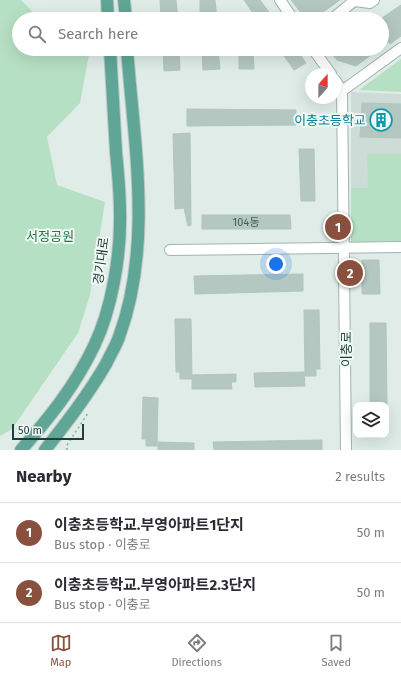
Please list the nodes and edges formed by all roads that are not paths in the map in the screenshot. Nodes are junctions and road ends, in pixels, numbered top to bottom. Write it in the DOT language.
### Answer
graph roads {
  1 [pos="107,0"];
  2 [pos="124,0"];
  3 [pos="280,0"];
  4 [pos="354,0"];
  5 [pos="374,0"];
  6 [pos="108,12"];
  7 [pos="125,12"];
  8 [pos="288,12"];
  9 [pos="340,12"];
  10 [pos="401,48"];
  11 [pos="110,56"];
  12 [pos="128,56"];
  13 [pos="318,56"];
  14 [pos="327,68"];
  15 [pos="342,91"];
  16 [pos="401,247"];
  17 [pos="344,249"];
  18 [pos="170,250"];
  19 [pos="20,450"];
  20 [pos="44,450"];
  21 [pos="346,450"];
  1 -- 6 [label="main road"];
  2 -- 7 [label="main road"];
  3 -- 8 [label="street"];
  4 -- 5 [label="street"];
  4 -- 9 [label="street"];
  10 -- 15 [label="street"];
  11 -- 19 [label="main road, 경기대로"];
  12 -- 20 [label="main road"];
  13 -- 14 [label="street"];
  15 -- 17 [label="street, 이충로"];
  16 -- 17 [label="street"];
  17 -- 18 [label="street"];
  17 -- 21 [label="street, 이충로"];
}
